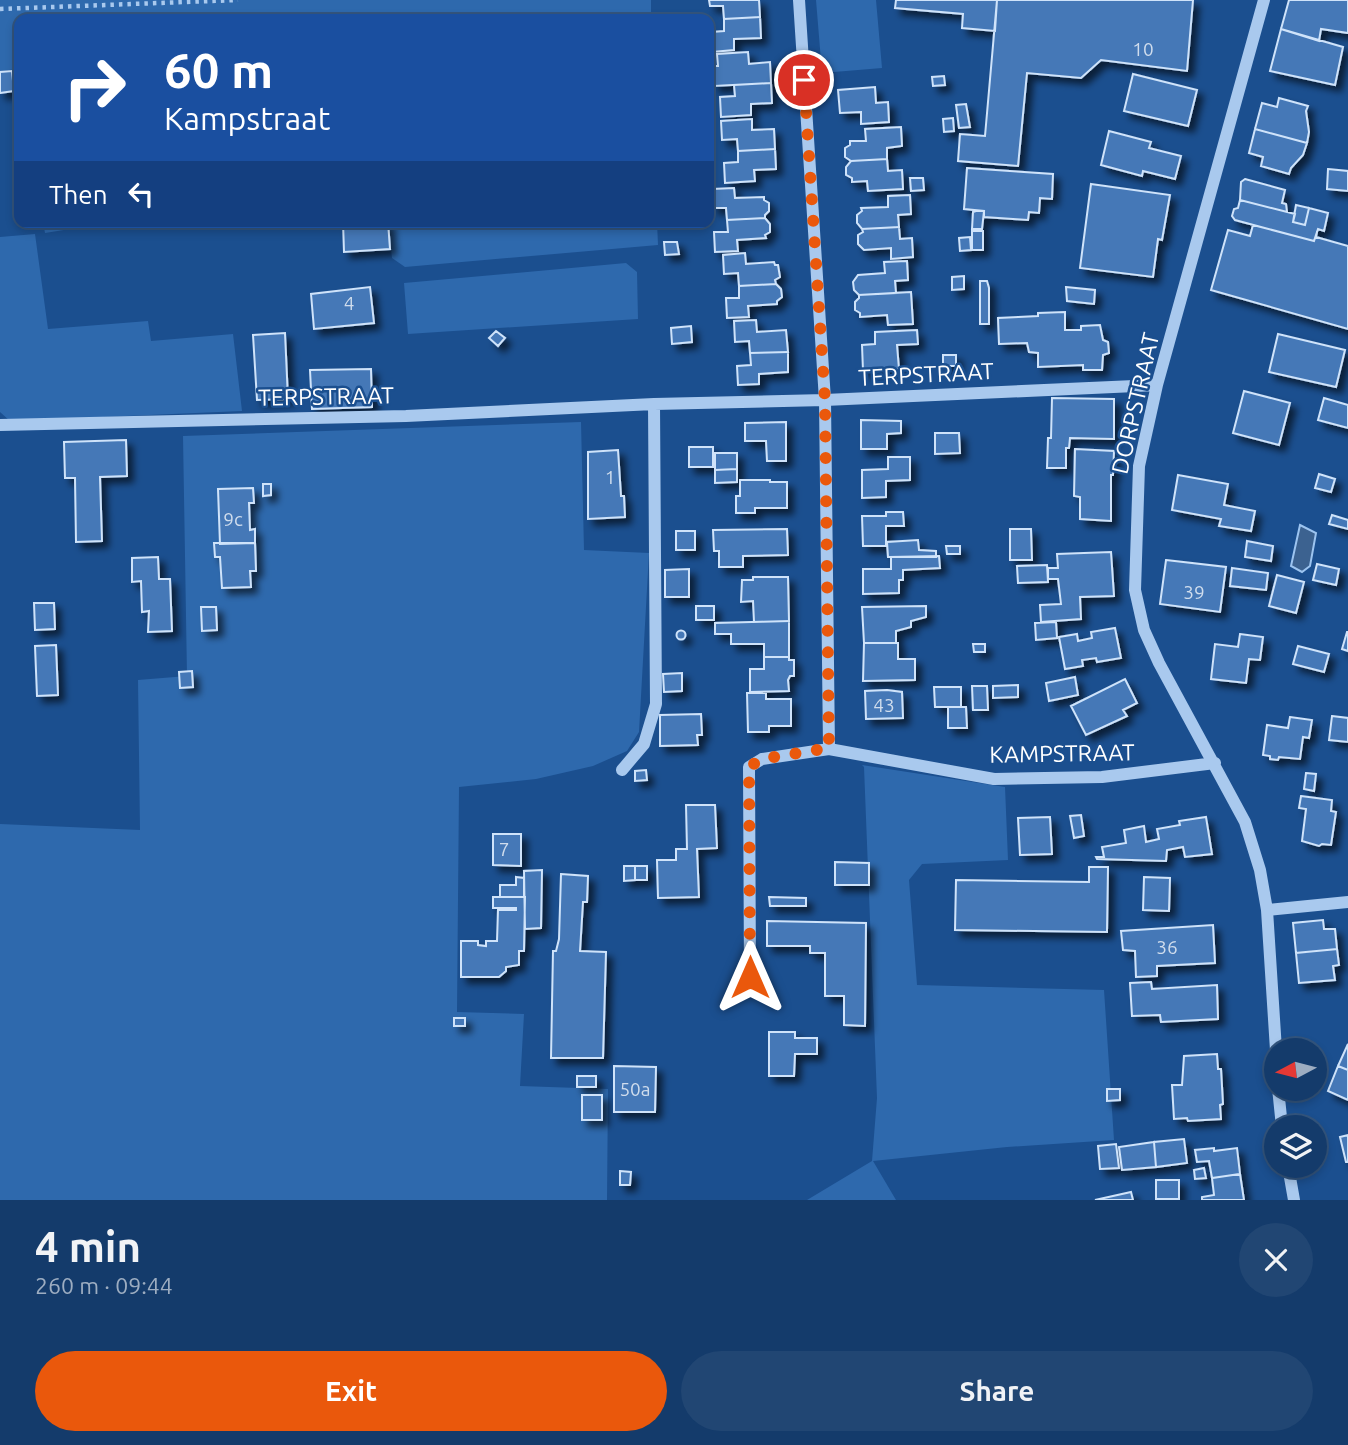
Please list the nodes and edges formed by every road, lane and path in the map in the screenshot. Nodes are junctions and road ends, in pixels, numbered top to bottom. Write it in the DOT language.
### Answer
graph roads {
  1 [pos="238,0"];
  2 [pos="799,0"];
  3 [pos="1264,0"];
  4 [pos="0,9"];
  5 [pos="1157,385"];
  6 [pos="825,400"];
  7 [pos="654,404"];
  8 [pos="0,425"];
  9 [pos="829,748"];
  10 [pos="1215,763"];
  11 [pos="622,769"];
  12 [pos="1348,902"];
  13 [pos="1267,910"];
  14 [pos="750,977"];
  15 [pos="1275,1038"];
  16 [pos="1290,1178"];
  17 [pos="1294,1200"];
  1 -- 4 [label="path"];
  2 -- 6 [label="street"];
  3 -- 5 [label="street, DORPSTRAAT"];
  5 -- 6 [label="street, TERPSTRAAT"];
  5 -- 10 [label="street, DORPSTRAAT"];
  6 -- 7 [label="street, TERPSTRAAT"];
  6 -- 9 [label="street"];
  7 -- 8 [label="street, TERPSTRAAT"];
  7 -- 11 [label="street"];
  9 -- 10 [label="street, KAMPSTRAAT"];
  9 -- 14 [label="street, KAMPSTRAAT"];
  10 -- 13 [label="street, DORPSTRAAT"];
  12 -- 13 [label="street"];
  13 -- 15 [label="street, DORPSTRAAT"];
  16 -- 17 [label="street"];
}
